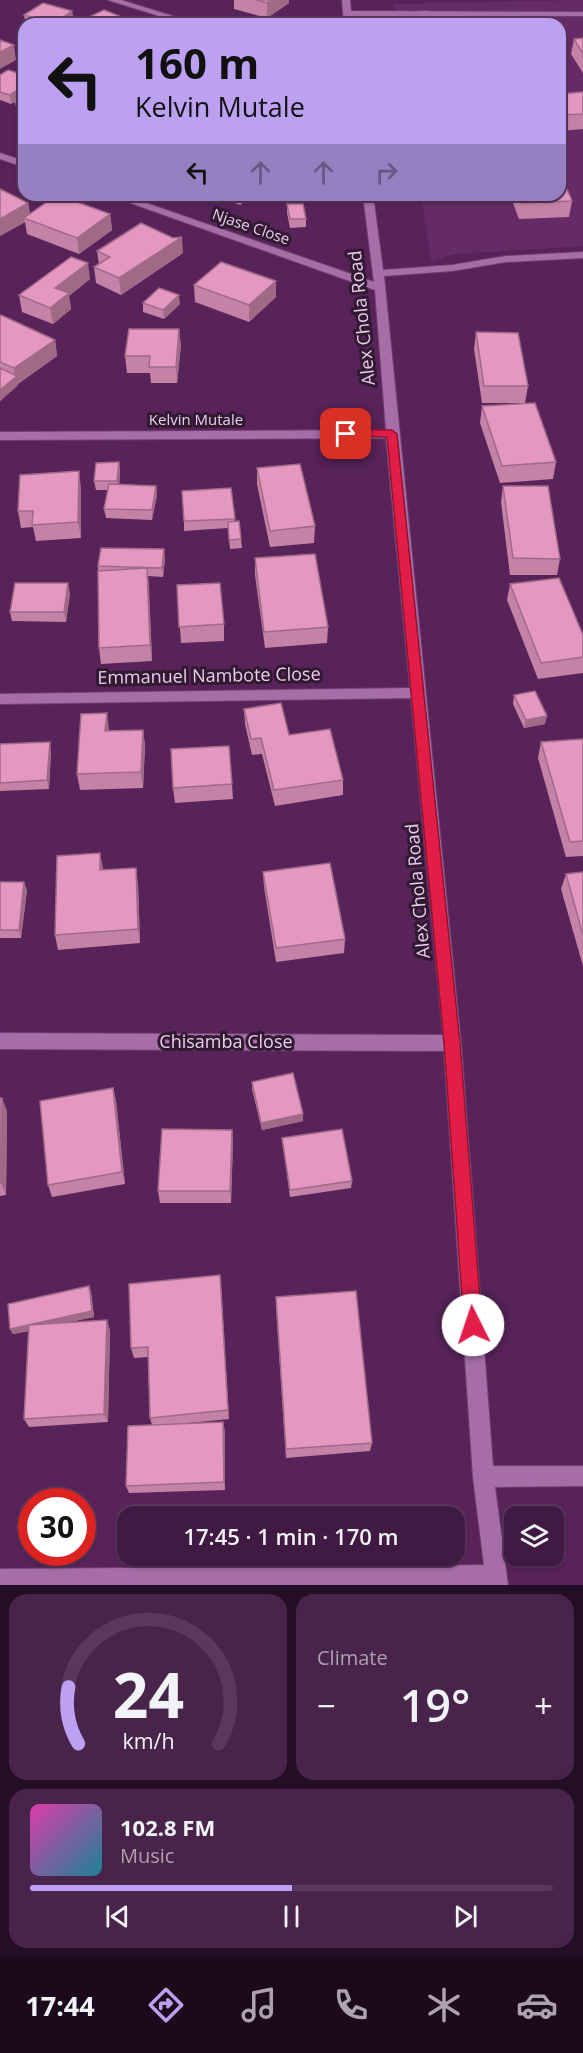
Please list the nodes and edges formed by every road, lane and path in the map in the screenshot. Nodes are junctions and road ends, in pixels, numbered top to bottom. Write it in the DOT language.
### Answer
graph roads {
  1 [pos="111,0"];
  2 [pos="346,0"];
  3 [pos="347,13"];
  4 [pos="425,13"];
  5 [pos="583,14"];
  6 [pos="173,18"];
  7 [pos="347,18"];
  8 [pos="426,18"];
  9 [pos="0,156"];
  10 [pos="18,162"];
  11 [pos="132,201"];
  12 [pos="369,201"];
  13 [pos="583,255"];
  14 [pos="379,280"];
  15 [pos="392,434"];
  16 [pos="0,436"];
  17 [pos="419,693"];
  18 [pos="0,699"];
  19 [pos="0,1041"];
  20 [pos="452,1043"];
  21 [pos="583,1476"];
  22 [pos="483,1477"];
  23 [pos="0,1580"];
  24 [pos="497,1581"];
  1 -- 6 [label="street"];
  2 -- 3 [label="street"];
  3 -- 4 [label="street"];
  3 -- 7 [label="street"];
  4 -- 5 [label="street"];
  4 -- 8 [label="street"];
  9 -- 10 [label="street"];
  11 -- 14 [label="street, Njase Close"];
  12 -- 14 [label="street, Alex Chola Road"];
  13 -- 14 [label="street"];
  14 -- 15 [label="street, Alex Chola Road"];
  15 -- 16 [label="street, Kelvin Mutale"];
  15 -- 17 [label="street, Alex Chola Road"];
  17 -- 18 [label="street, Emmanuel Nambote Close"];
  17 -- 20 [label="street, Alex Chola Road"];
  19 -- 20 [label="street, Chisamba Close"];
  20 -- 22 [label="street, Alex Chola Road"];
  21 -- 22 [label="street"];
  22 -- 24 [label="street, Alex Chola Road"];
  23 -- 24 [label="street"];
}
